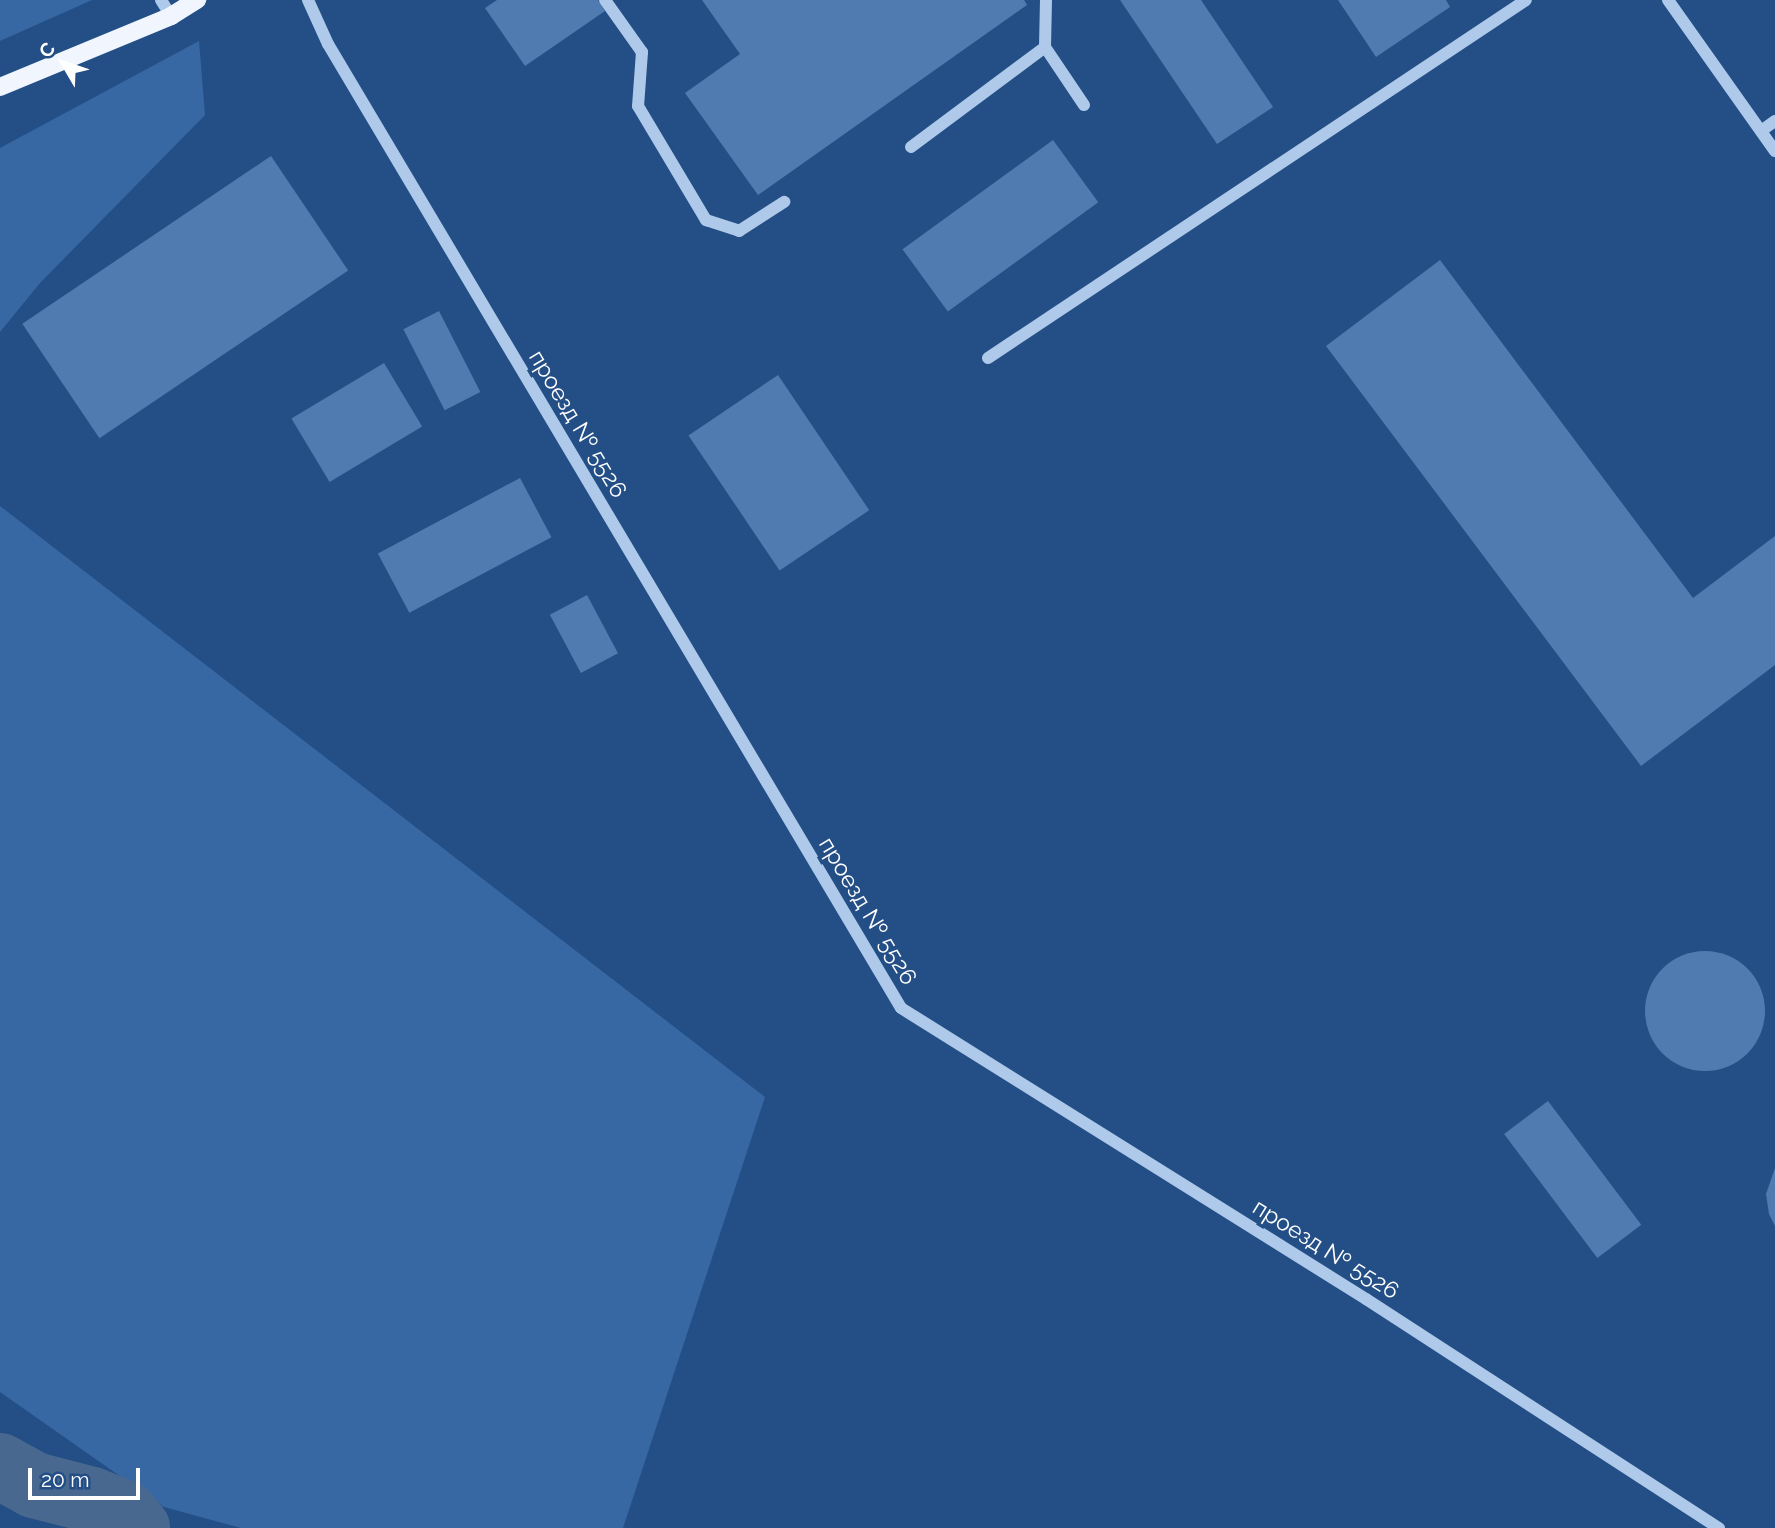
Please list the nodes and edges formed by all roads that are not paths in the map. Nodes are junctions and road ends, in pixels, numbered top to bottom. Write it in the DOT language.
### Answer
graph roads {
  1 [pos="197,0"];
  2 [pos="308,0"];
  3 [pos="605,0"];
  4 [pos="1046,0"];
  5 [pos="1526,0"];
  6 [pos="1668,0"];
  7 [pos="166,8"];
  8 [pos="1045,47"];
  9 [pos="0,87"];
  10 [pos="1084,106"];
  11 [pos="1775,121"];
  12 [pos="1761,131"];
  13 [pos="911,147"];
  14 [pos="1775,150"];
  15 [pos="784,202"];
  16 [pos="988,358"];
  17 [pos="1719,1528"];
  1 -- 7 [label="main road"];
  2 -- 17 [label="street, проезд № 5526"];
  3 -- 15 [label="street"];
  4 -- 8 [label="street"];
  5 -- 16 [label="street"];
  6 -- 12 [label="street"];
  7 -- 9 [label="main road"];
  8 -- 10 [label="street"];
  8 -- 13 [label="street"];
  11 -- 12 [label="street"];
  12 -- 14 [label="street"];
}
